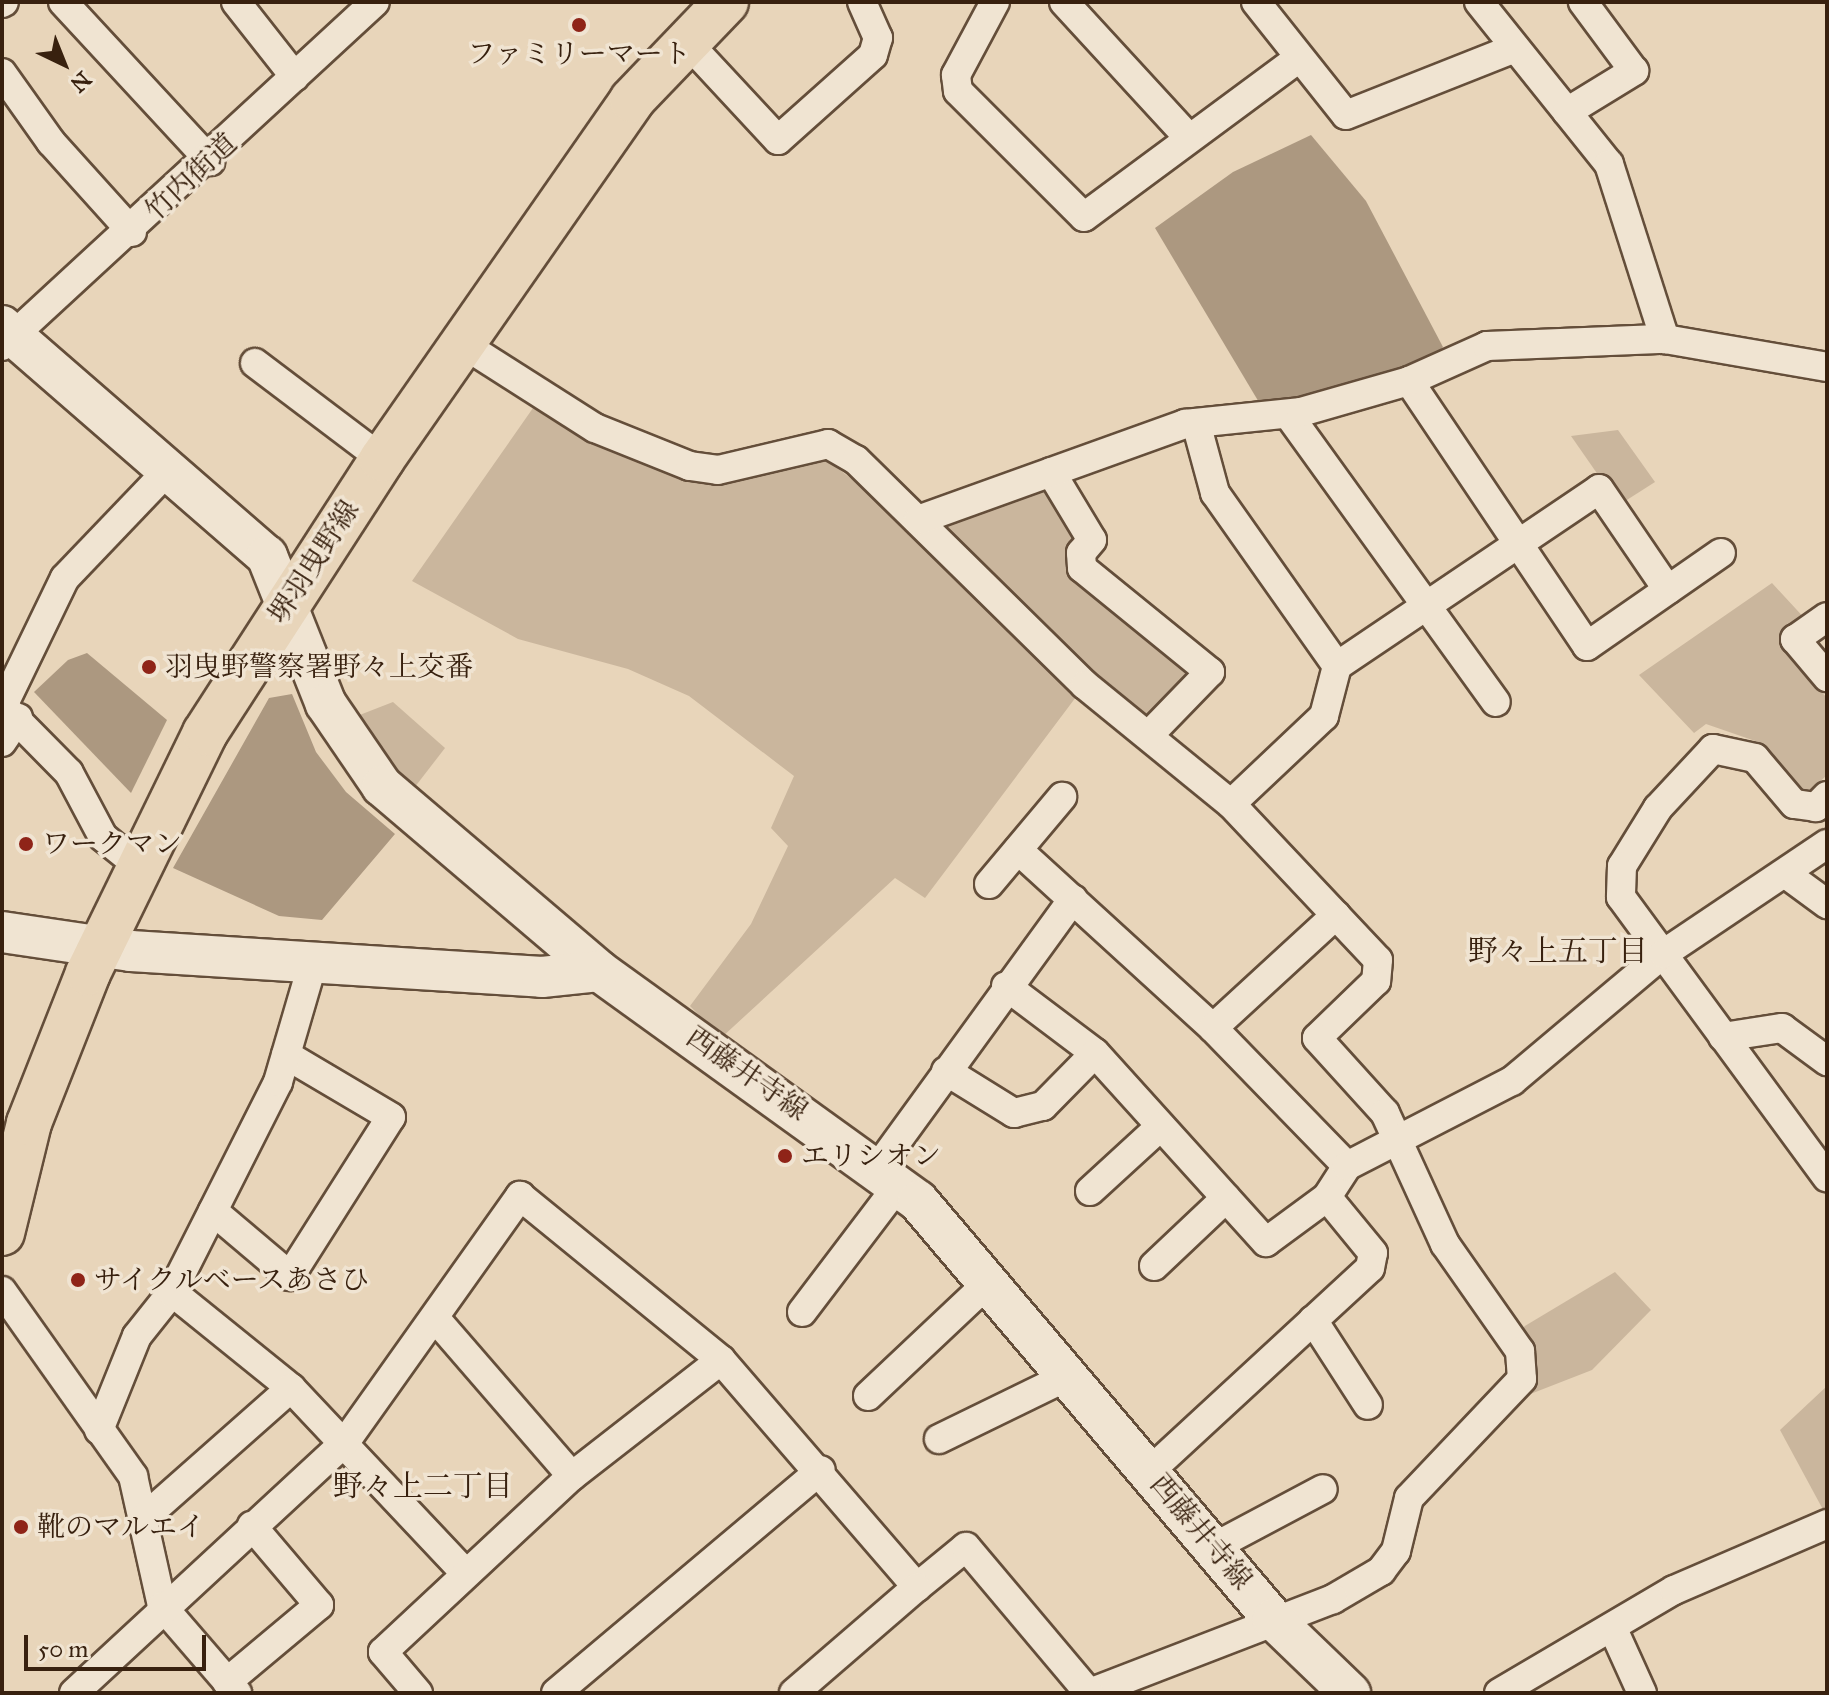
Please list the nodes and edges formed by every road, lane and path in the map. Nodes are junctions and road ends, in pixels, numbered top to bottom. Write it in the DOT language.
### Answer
graph roads {
  1 [pos="63,2"];
  2 [pos="236,2"];
  3 [pos="375,2"];
  4 [pos="726,2"];
  5 [pos="862,2"];
  6 [pos="995,2"];
  7 [pos="1064,2"];
  8 [pos="1256,2"];
  9 [pos="1479,2"];
  10 [pos="1583,2"];
  11 [pos="686,41"];
  12 [pos="1515,48"];
  13 [pos="1299,58"];
  14 [pos="2,73"];
  15 [pos="295,77"];
  16 [pos="1567,112"];
  17 [pos="1189,138"];
  18 [pos="210,161"];
  19 [pos="132,232"];
  20 [pos="6,336"];
  21 [pos="1665,339"];
  22 [pos="463,344"];
  23 [pos="255,363"];
  24 [pos="1827,367"];
  25 [pos="1409,381"];
  26 [pos="1288,414"];
  27 [pos="1196,423"];
  28 [pos="382,459"];
  29 [pos="169,469"];
  30 [pos="1051,472"];
  31 [pos="918,520"];
  32 [pos="1518,544"];
  33 [pos="1721,553"];
  34 [pos="1668,590"];
  35 [pos="289,600"];
  36 [pos="1425,607"];
  37 [pos="1827,617"];
  38 [pos="1337,666"];
  39 [pos="1827,677"];
  40 [pos="1496,702"];
  41 [pos="8,710"];
  42 [pos="1150,734"];
  43 [pos="2,742"];
  44 [pos="1827,796"];
  45 [pos="1062,797"];
  46 [pos="1231,804"];
  47 [pos="1827,844"];
  48 [pos="1018,850"];
  49 [pos="139,866"];
  50 [pos="1786,874"];
  51 [pos="989,884"];
  52 [pos="1073,899"];
  53 [pos="1827,904"];
  54 [pos="1336,915"];
  55 [pos="2,932"];
  56 [pos="99,947"];
  57 [pos="1663,954"];
  58 [pos="313,962"];
  59 [pos="599,971"];
  60 [pos="1006,986"];
  61 [pos="1213,1028"];
  62 [pos="1723,1037"];
  63 [pos="1095,1053"];
  64 [pos="286,1055"];
  65 [pos="1827,1061"];
  66 [pos="946,1071"];
  67 [pos="1161,1126"];
  68 [pos="1396,1144"];
  69 [pos="1347,1166"];
  70 [pos="889,1175"];
  71 [pos="1827,1177"];
  72 [pos="1090,1191"];
  73 [pos="1327,1197"];
  74 [pos="1226,1198"];
  75 [pos="213,1211"];
  76 [pos="2,1233"];
  77 [pos="1154,1266"];
  78 [pos="990,1281"];
  79 [pos="2,1291"];
  80 [pos="172,1292"];
  81 [pos="802,1312"];
  82 [pos="435,1318"];
  83 [pos="1313,1320"];
  84 [pos="721,1360"];
  85 [pos="1070,1375"];
  86 [pos="291,1388"];
  87 [pos="868,1396"];
  88 [pos="1368,1405"];
  89 [pos="99,1430"];
  90 [pos="939,1439"];
  91 [pos="346,1441"];
  92 [pos="821,1470"];
  93 [pos="1150,1471"];
  94 [pos="572,1476"];
  95 [pos="1323,1489"];
  96 [pos="144,1518"];
  97 [pos="1827,1524"];
  98 [pos="252,1526"];
  99 [pos="1214,1547"];
  100 [pos="466,1574"];
  101 [pos="917,1587"];
  102 [pos="162,1606"];
  103 [pos="1273,1619"];
  104 [pos="1613,1629"];
  105 [pos="232,1688"];
  106 [pos="74,1693"];
  107 [pos="418,1693"];
  108 [pos="556,1693"];
  109 [pos="794,1693"];
  110 [pos="1089,1693"];
  111 [pos="1350,1693"];
  112 [pos="1499,1693"];
  113 [pos="1642,1693"];
  1 -- 18 [label="street"];
  2 -- 15 [label="street"];
  3 -- 15 [label="street, 竹内街道"];
  4 -- 11 [label="main road, 堺羽曳野線"];
  5 -- 11 [label="street"];
  6 -- 17 [label="street"];
  7 -- 17 [label="street"];
  8 -- 13 [label="street"];
  9 -- 12 [label="street"];
  10 -- 16 [label="street"];
  11 -- 22 [label="main road, 堺羽曳野線"];
  12 -- 13 [label="street"];
  12 -- 16 [label="street"];
  13 -- 17 [label="street"];
  14 -- 19 [label="street"];
  15 -- 18 [label="street, 竹内街道"];
  16 -- 21 [label="street"];
  18 -- 19 [label="street, 竹内街道"];
  19 -- 20 [label="street, 竹内街道"];
  20 -- 29 [label="main road, 西藤井寺線"];
  21 -- 24 [label="street"];
  21 -- 25 [label="street"];
  22 -- 28 [label="main road, 堺羽曳野線"];
  22 -- 31 [label="street"];
  23 -- 28 [label="street"];
  25 -- 26 [label="street"];
  25 -- 32 [label="street"];
  26 -- 27 [label="street"];
  26 -- 36 [label="street"];
  27 -- 30 [label="street"];
  27 -- 38 [label="street"];
  28 -- 35 [label="main road, 堺羽曳野線"];
  29 -- 35 [label="main road, 西藤井寺線"];
  29 -- 41 [label="street"];
  30 -- 31 [label="street"];
  30 -- 42 [label="street"];
  31 -- 42 [label="street"];
  32 -- 34 [label="street"];
  32 -- 34 [label="street"];
  32 -- 36 [label="street"];
  33 -- 34 [label="street"];
  35 -- 49 [label="main road, 堺羽曳野線"];
  35 -- 59 [label="main road, 西藤井寺線"];
  36 -- 38 [label="street"];
  36 -- 40 [label="street"];
  37 -- 39 [label="street"];
  38 -- 46 [label="street"];
  41 -- 43 [label="street"];
  41 -- 49 [label="street"];
  42 -- 46 [label="street"];
  44 -- 57 [label="street"];
  45 -- 48 [label="street"];
  46 -- 54 [label="street"];
  47 -- 50 [label="street"];
  48 -- 51 [label="street"];
  48 -- 52 [label="street"];
  49 -- 56 [label="main road, 堺羽曳野線"];
  50 -- 53 [label="street"];
  50 -- 57 [label="street"];
  52 -- 60 [label="street"];
  52 -- 61 [label="street"];
  54 -- 61 [label="street"];
  54 -- 68 [label="street"];
  55 -- 56 [label="main road"];
  56 -- 58 [label="main road"];
  56 -- 76 [label="main road, 堺羽曳野線"];
  57 -- 62 [label="street"];
  57 -- 68 [label="street"];
  58 -- 59 [label="main road"];
  58 -- 64 [label="street"];
  59 -- 70 [label="main road, 西藤井寺線"];
  60 -- 63 [label="street"];
  60 -- 66 [label="street"];
  61 -- 69 [label="street"];
  62 -- 65 [label="street"];
  62 -- 71 [label="street"];
  63 -- 66 [label="street"];
  63 -- 67 [label="street"];
  64 -- 75 [label="street"];
  64 -- 75 [label="street"];
  66 -- 70 [label="street"];
  67 -- 72 [label="street"];
  67 -- 74 [label="street"];
  68 -- 69 [label="street"];
  68 -- 103 [label="street"];
  69 -- 73 [label="street"];
  70 -- 78 [label="main road, 西藤井寺線"];
  70 -- 81 [label="street"];
  73 -- 74 [label="street"];
  73 -- 83 [label="street"];
  74 -- 77 [label="street"];
  75 -- 80 [label="street"];
  78 -- 85 [label="main road, 西藤井寺線"];
  78 -- 87 [label="street"];
  79 -- 89 [label="street"];
  80 -- 86 [label="street"];
  80 -- 89 [label="street"];
  82 -- 84 [label="street"];
  82 -- 91 [label="street"];
  82 -- 94 [label="street"];
  83 -- 88 [label="street"];
  83 -- 93 [label="street"];
  84 -- 92 [label="street"];
  84 -- 94 [label="street"];
  85 -- 90 [label="street"];
  85 -- 93 [label="main road, 西藤井寺線"];
  86 -- 91 [label="street"];
  86 -- 96 [label="street"];
  89 -- 96 [label="street"];
  91 -- 98 [label="street"];
  91 -- 100 [label="street"];
  92 -- 101 [label="street"];
  92 -- 108 [label="street"];
  93 -- 99 [label="main road, 西藤井寺線"];
  94 -- 100 [label="street"];
  95 -- 99 [label="street"];
  96 -- 102 [label="street"];
  97 -- 104 [label="street"];
  98 -- 102 [label="street"];
  98 -- 105 [label="street"];
  99 -- 103 [label="main road, 西藤井寺線"];
  100 -- 107 [label="street"];
  101 -- 109 [label="street"];
  101 -- 110 [label="street"];
  102 -- 105 [label="street"];
  102 -- 106 [label="street"];
  103 -- 110 [label="street"];
  103 -- 111 [label="main road, 西藤井寺線"];
  104 -- 112 [label="street"];
  104 -- 113 [label="street"];
}
